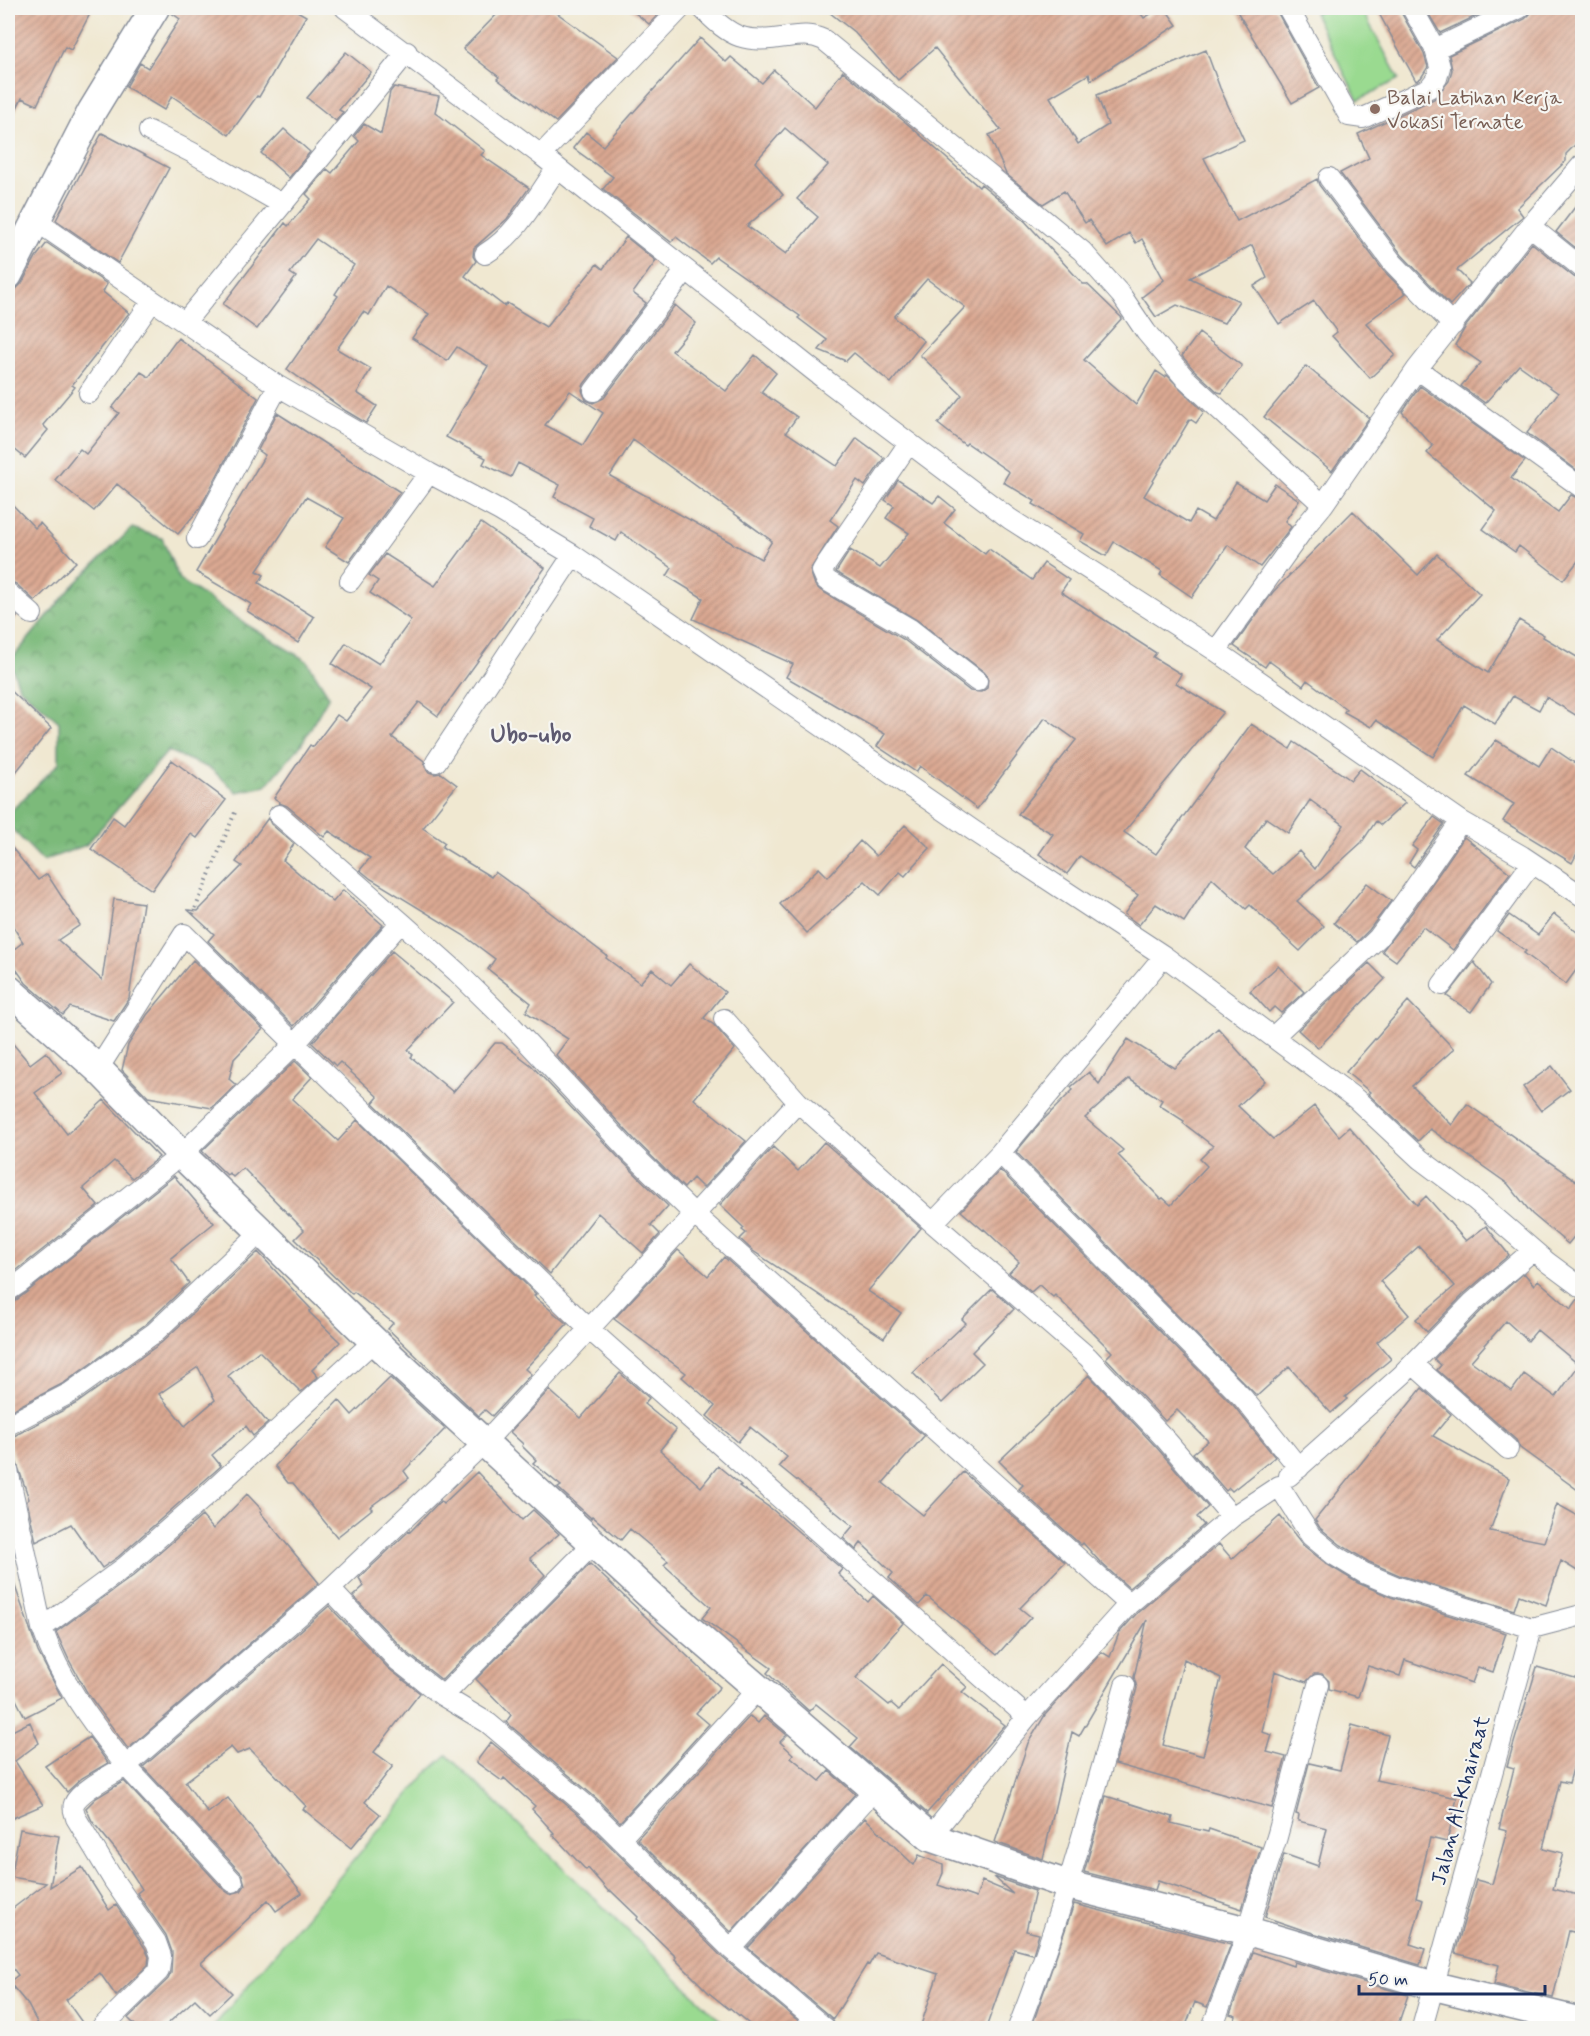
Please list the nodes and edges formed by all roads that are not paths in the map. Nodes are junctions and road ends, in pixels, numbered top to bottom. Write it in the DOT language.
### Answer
graph roads {
  1 [pos="155,8"];
  2 [pos="347,8"];
  3 [pos="681,8"];
  4 [pos="702,8"];
  5 [pos="1288,8"];
  6 [pos="1412,8"];
  7 [pos="1520,8"];
  8 [pos="1435,49"];
  9 [pos="407,52"];
  10 [pos="149,131"];
  11 [pos="541,155"];
  12 [pos="1582,165"];
  13 [pos="557,168"];
  14 [pos="1329,178"];
  15 [pos="282,204"];
  16 [pos="36,221"];
  17 [pos="1530,226"];
  18 [pos="485,254"];
  19 [pos="1582,268"];
  20 [pos="686,270"];
  21 [pos="8,275"];
  22 [pos="152,301"];
  23 [pos="184,322"];
  24 [pos="1453,325"];
  25 [pos="1417,369"];
  26 [pos="278,386"];
  27 [pos="594,391"];
  28 [pos="89,393"];
  29 [pos="909,443"];
  30 [pos="429,473"];
  31 [pos="1582,488"];
  32 [pos="1323,505"];
  33 [pos="197,539"];
  34 [pos="573,555"];
  35 [pos="350,581"];
  36 [pos="8,593"];
  37 [pos="32,614"];
  38 [pos="1216,651"];
  39 [pos="977,681"];
  40 [pos="436,762"];
  41 [pos="279,815"];
  42 [pos="1461,821"];
  43 [pos="1533,863"];
  44 [pos="1582,897"];
  45 [pos="401,922"];
  46 [pos="1164,956"];
  47 [pos="1442,985"];
  48 [pos="8,989"];
  49 [pos="724,1019"];
  50 [pos="1273,1038"];
  51 [pos="294,1044"];
  52 [pos="98,1069"];
  53 [pos="798,1102"];
  54 [pos="1000,1153"];
  55 [pos="181,1155"];
  56 [pos="694,1214"];
  57 [pos="933,1224"];
  58 [pos="261,1232"];
  59 [pos="1533,1251"];
  60 [pos="1582,1288"];
  61 [pos="8,1291"];
  62 [pos="589,1329"];
  63 [pos="374,1341"];
  64 [pos="1413,1364"];
  65 [pos="8,1425"];
  66 [pos="486,1442"];
  67 [pos="1508,1449"];
  68 [pos="1299,1468"];
  69 [pos="8,1470"];
  70 [pos="1279,1486"];
  71 [pos="1232,1517"];
  72 [pos="594,1543"];
  73 [pos="330,1588"];
  74 [pos="1129,1604"];
  75 [pos="1582,1615"];
  76 [pos="42,1628"];
  77 [pos="1532,1628"];
  78 [pos="1125,1685"];
  79 [pos="1318,1685"];
  80 [pos="758,1689"];
  81 [pos="442,1696"];
  82 [pos="1027,1718"];
  83 [pos="126,1766"];
  84 [pos="875,1789"];
  85 [pos="930,1837"];
  86 [pos="620,1839"];
  87 [pos="232,1882"];
  88 [pos="1068,1885"];
  89 [pos="1248,1931"];
  90 [pos="731,1949"];
  91 [pos="1434,1986"];
  92 [pos="1582,2022"];
  93 [pos="101,2028"];
  94 [pos="825,2028"];
  95 [pos="1018,2028"];
  96 [pos="1212,2028"];
  97 [pos="1422,2028"];
  1 -- 16 [label="street"];
  2 -- 9 [label="street"];
  3 -- 11 [label="street"];
  4 -- 32 [label="street"];
  5 -- 8 [label="street"];
  6 -- 8 [label="street"];
  7 -- 8 [label="street"];
  9 -- 11 [label="street"];
  9 -- 15 [label="street"];
  10 -- 15 [label="street"];
  11 -- 13 [label="street"];
  12 -- 17 [label="street"];
  13 -- 18 [label="street"];
  13 -- 20 [label="street"];
  14 -- 24 [label="street"];
  15 -- 23 [label="street"];
  16 -- 21 [label="street"];
  16 -- 22 [label="street"];
  17 -- 19 [label="street"];
  17 -- 24 [label="street"];
  20 -- 27 [label="street"];
  20 -- 29 [label="street"];
  22 -- 23 [label="street"];
  22 -- 28 [label="street"];
  23 -- 26 [label="street"];
  24 -- 25 [label="street"];
  25 -- 31 [label="street"];
  25 -- 32 [label="street"];
  26 -- 30 [label="street"];
  26 -- 33 [label="street"];
  29 -- 38 [label="street"];
  29 -- 39 [label="street"];
  30 -- 34 [label="street"];
  30 -- 35 [label="street"];
  32 -- 38 [label="street"];
  34 -- 40 [label="street"];
  34 -- 46 [label="street"];
  36 -- 37 [label="street"];
  38 -- 42 [label="street"];
  41 -- 45 [label="street"];
  42 -- 43 [label="street"];
  42 -- 50 [label="street"];
  43 -- 44 [label="street"];
  43 -- 47 [label="street"];
  45 -- 51 [label="street"];
  45 -- 56 [label="street"];
  46 -- 50 [label="street"];
  46 -- 54 [label="street"];
  48 -- 52 [label="street"];
  49 -- 53 [label="street"];
  50 -- 59 [label="street"];
  51 -- 52 [label="street"];
  51 -- 55 [label="street"];
  51 -- 62 [label="street"];
  52 -- 55 [label="street"];
  53 -- 56 [label="street"];
  53 -- 57 [label="street"];
  54 -- 57 [label="street"];
  54 -- 68 [label="street"];
  55 -- 58 [label="street"];
  55 -- 61 [label="street"];
  56 -- 62 [label="street"];
  56 -- 74 [label="street"];
  57 -- 71 [label="street"];
  58 -- 63 [label="street"];
  58 -- 65 [label="street"];
  59 -- 60 [label="street"];
  59 -- 64 [label="street"];
  62 -- 66 [label="street"];
  62 -- 82 [label="street"];
  63 -- 66 [label="street"];
  63 -- 76 [label="street"];
  64 -- 67 [label="street"];
  64 -- 68 [label="street"];
  66 -- 72 [label="street"];
  66 -- 73 [label="street"];
  68 -- 70 [label="street"];
  69 -- 76 [label="street"];
  70 -- 71 [label="street"];
  70 -- 77 [label="street"];
  71 -- 74 [label="street"];
  72 -- 80 [label="street"];
  72 -- 81 [label="street"];
  73 -- 81 [label="street"];
  73 -- 83 [label="street"];
  74 -- 82 [label="street"];
  75 -- 77 [label="street"];
  76 -- 83 [label="street"];
  77 -- 91 [label="street, Jalan Al-Khairaat"];
  78 -- 88 [label="street"];
  79 -- 89 [label="street"];
  80 -- 84 [label="street"];
  80 -- 86 [label="street"];
  81 -- 86 [label="street"];
  82 -- 85 [label="street"];
  83 -- 87 [label="street"];
  83 -- 93 [label="street"];
  84 -- 85 [label="street"];
  84 -- 90 [label="street"];
  85 -- 88 [label="street"];
  86 -- 90 [label="street"];
  88 -- 89 [label="street"];
  88 -- 95 [label="street"];
  89 -- 91 [label="street"];
  89 -- 96 [label="street"];
  90 -- 94 [label="street"];
  91 -- 92 [label="street"];
  91 -- 97 [label="street, Jalan Al-Khairaat"];
}
